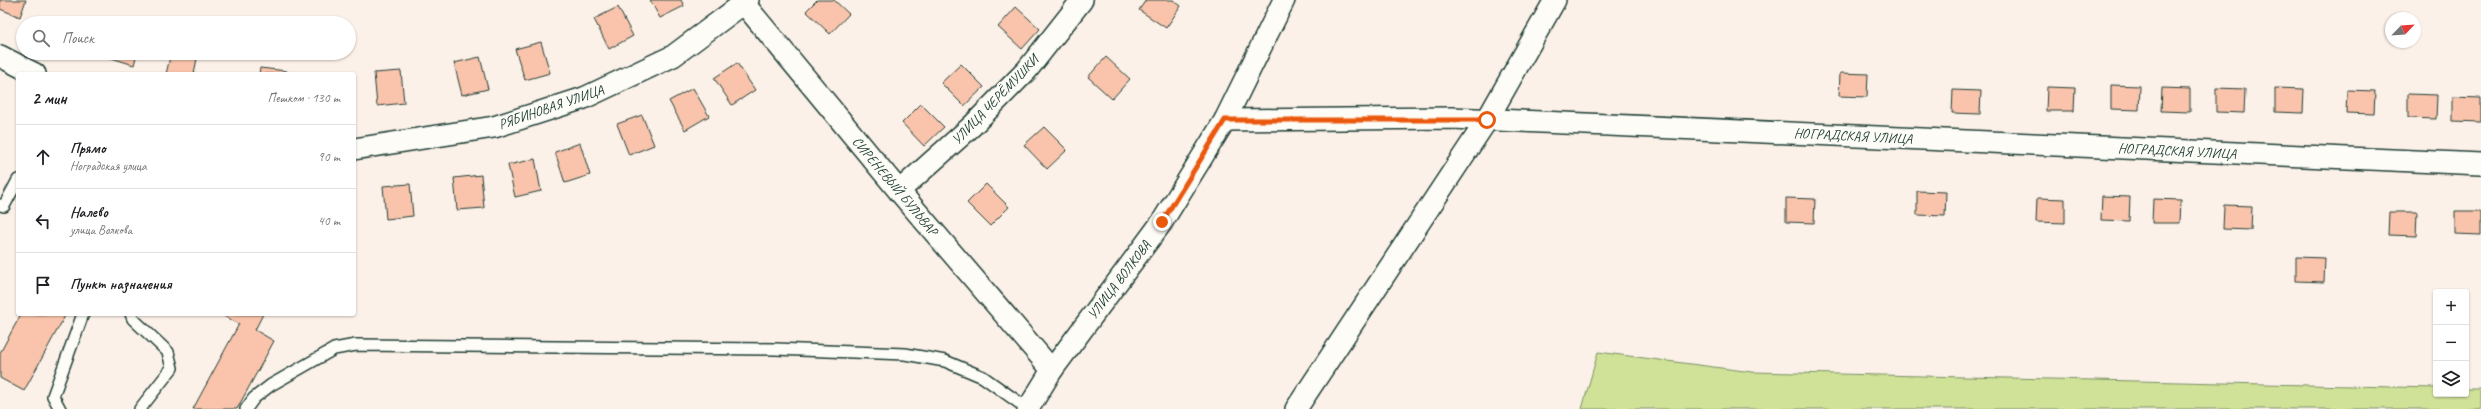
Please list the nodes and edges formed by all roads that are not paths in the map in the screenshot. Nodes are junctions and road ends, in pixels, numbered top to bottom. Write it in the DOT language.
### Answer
graph roads {
  1 [pos="1082,0"];
  2 [pos="1284,0"];
  3 [pos="1555,0"];
  4 [pos="744,1"];
  5 [pos="0,56"];
  6 [pos="31,72"];
  7 [pos="1225,120"];
  8 [pos="1487,120"];
  9 [pos="356,150"];
  10 [pos="2481,164"];
  11 [pos="16,184"];
  12 [pos="899,192"];
  13 [pos="0,205"];
  14 [pos="82,316"];
  15 [pos="132,316"];
  16 [pos="1052,370"];
  17 [pos="60,409"];
  18 [pos="140,409"];
  19 [pos="246,409"];
  20 [pos="1028,409"];
  21 [pos="1296,409"];
  1 -- 12 [label="street, УЛИЦА ЧЕРЁМУШКИ"];
  2 -- 7 [label="street, УЛИЦА ВОЛКОВА"];
  3 -- 8 [label="street"];
  4 -- 9 [label="street, РЯБИНОВАЯ УЛИЦА"];
  4 -- 12 [label="street, СИРЕНЕВЫЙ БУЛЬВАР"];
  5 -- 6 [label="street"];
  7 -- 8 [label="street, НОГРАДСКАЯ УЛИЦА"];
  7 -- 16 [label="street, УЛИЦА ВОЛКОВА"];
  8 -- 10 [label="street, НОГРАДСКАЯ УЛИЦА"];
  8 -- 21 [label="street"];
  11 -- 13 [label="lane"];
  12 -- 16 [label="street, СИРЕНЕВЫЙ БУЛЬВАР"];
  14 -- 17 [label="lane"];
  15 -- 18 [label="lane"];
  16 -- 20 [label="street, УЛИЦА ВОЛКОВА"];
  19 -- 20 [label="lane"];
}
